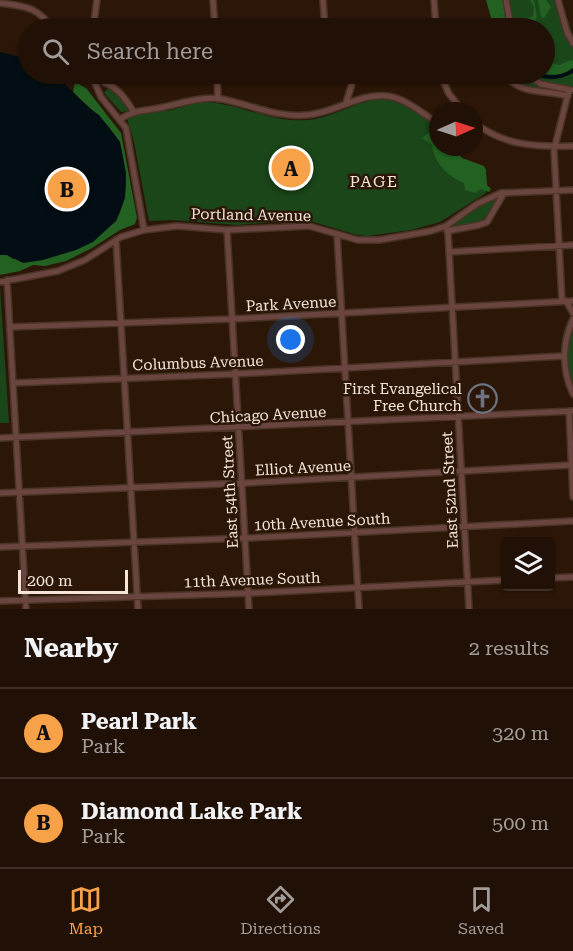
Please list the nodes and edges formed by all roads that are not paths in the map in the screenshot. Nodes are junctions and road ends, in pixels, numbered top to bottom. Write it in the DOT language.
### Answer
graph roads {
  1 [pos="97,0"];
  2 [pos="213,0"];
  3 [pos="323,0"];
  4 [pos="434,0"];
  5 [pos="506,0"];
  6 [pos="558,0"];
  7 [pos="0,3"];
  8 [pos="44,18"];
  9 [pos="94,18"];
  10 [pos="214,18"];
  11 [pos="324,18"];
  12 [pos="435,18"];
  13 [pos="509,18"];
  14 [pos="573,43"];
  15 [pos="95,84"];
  16 [pos="107,84"];
  17 [pos="217,84"];
  18 [pos="353,84"];
  19 [pos="444,84"];
  20 [pos="515,84"];
  21 [pos="541,84"];
  22 [pos="570,92"];
  23 [pos="218,99"];
  24 [pos="456,102"];
  25 [pos="346,103"];
  26 [pos="133,111"];
  27 [pos="429,118"];
  28 [pos="120,119"];
  29 [pos="483,129"];
  30 [pos="573,146"];
  31 [pos="555,147"];
  32 [pos="573,190"];
  33 [pos="557,191"];
  34 [pos="504,193"];
  35 [pos="447,228"];
  36 [pos="144,230"];
  37 [pos="227,230"];
  38 [pos="338,234"];
  39 [pos="116,240"];
  40 [pos="560,245"];
  41 [pos="573,245"];
  42 [pos="449,252"];
  43 [pos="7,280"];
  44 [pos="0,282"];
  45 [pos="567,301"];
  46 [pos="452,307"];
  47 [pos="342,313"];
  48 [pos="573,313"];
  49 [pos="232,319"];
  50 [pos="573,319"];
  51 [pos="121,323"];
  52 [pos="10,327"];
  53 [pos="564,356"];
  54 [pos="455,362"];
  55 [pos="345,368"];
  56 [pos="235,374"];
  57 [pos="124,378"];
  58 [pos="13,383"];
  59 [pos="573,394"];
  60 [pos="571,411"];
  61 [pos="458,417"];
  62 [pos="348,423"];
  63 [pos="239,428"];
  64 [pos="128,433"];
  65 [pos="0,438"];
  66 [pos="16,438"];
  67 [pos="572,465"];
  68 [pos="461,472"];
  69 [pos="351,478"];
  70 [pos="242,483"];
  71 [pos="130,488"];
  72 [pos="19,492"];
  73 [pos="0,493"];
  74 [pos="573,495"];
  75 [pos="573,521"];
  76 [pos="464,526"];
  77 [pos="355,532"];
  78 [pos="245,538"];
  79 [pos="134,542"];
  80 [pos="22,546"];
  81 [pos="0,547"];
  82 [pos="573,577"];
  83 [pos="555,578"];
  84 [pos="501,580"];
  85 [pos="467,582"];
  86 [pos="358,587"];
  87 [pos="248,593"];
  88 [pos="137,597"];
  89 [pos="26,600"];
  90 [pos="0,601"];
  91 [pos="26,609"];
  92 [pos="138,609"];
  93 [pos="249,609"];
  94 [pos="359,609"];
  95 [pos="469,609"];
  1 -- 9 [label="street"];
  2 -- 10 [label="street"];
  3 -- 11 [label="street"];
  4 -- 12 [label="street"];
  5 -- 13 [label="street"];
  6 -- 14 [label="street"];
  7 -- 8 [label="street"];
  15 -- 28 [label="street"];
  16 -- 26 [label="street"];
  17 -- 23 [label="street"];
  18 -- 25 [label="street"];
  19 -- 24 [label="street"];
  20 -- 22 [label="street"];
  21 -- 22 [label="street"];
  22 -- 31 [label="street"];
  23 -- 25 [label="street"];
  23 -- 26 [label="street"];
  25 -- 27 [label="street"];
  26 -- 28 [label="street"];
  28 -- 36 [label="street"];
  29 -- 31 [label="street"];
  30 -- 31 [label="street"];
  31 -- 33 [label="street"];
  32 -- 33 [label="street, Portland Avenue"];
  33 -- 34 [label="street, Portland Avenue"];
  33 -- 40 [label="street"];
  34 -- 35 [label="street, Portland Avenue"];
  34 -- 35 [label="street"];
  35 -- 38 [label="street, Portland Avenue"];
  35 -- 42 [label="street, East 52nd Street"];
  36 -- 37 [label="street, Portland Avenue"];
  36 -- 39 [label="street, Portland Avenue"];
  37 -- 38 [label="street, Portland Avenue"];
  37 -- 49 [label="street, East 54th Street"];
  38 -- 47 [label="street"];
  39 -- 43 [label="street, Portland Avenue"];
  39 -- 51 [label="street"];
  40 -- 41 [label="street"];
  40 -- 42 [label="street"];
  40 -- 45 [label="street"];
  42 -- 46 [label="street, East 52nd Street"];
  43 -- 44 [label="street, Portland Avenue"];
  43 -- 52 [label="street"];
  45 -- 46 [label="street, Park Avenue"];
  45 -- 48 [label="street"];
  46 -- 47 [label="street, Park Avenue"];
  46 -- 54 [label="street, East 52nd Street"];
  47 -- 49 [label="street, Park Avenue"];
  47 -- 55 [label="street"];
  49 -- 51 [label="street, Park Avenue"];
  49 -- 56 [label="street, East 54th Street"];
  50 -- 53 [label="street"];
  51 -- 52 [label="street, Park Avenue"];
  51 -- 57 [label="street"];
  52 -- 58 [label="street"];
  53 -- 54 [label="street, Columbus Avenue"];
  53 -- 59 [label="street"];
  54 -- 55 [label="street, Columbus Avenue"];
  54 -- 61 [label="street, East 52nd Street"];
  55 -- 56 [label="street, Columbus Avenue"];
  55 -- 62 [label="street"];
  56 -- 57 [label="street, Columbus Avenue"];
  56 -- 63 [label="street, East 54th Street"];
  57 -- 58 [label="street, Columbus Avenue"];
  57 -- 64 [label="street"];
  58 -- 66 [label="street"];
  60 -- 61 [label="street, Chicago Avenue"];
  60 -- 67 [label="street"];
  61 -- 62 [label="street, Chicago Avenue"];
  61 -- 68 [label="street, East 52nd Street"];
  62 -- 63 [label="street, Chicago Avenue"];
  62 -- 69 [label="street"];
  63 -- 64 [label="street, Chicago Avenue"];
  63 -- 70 [label="street, East 54th Street"];
  64 -- 66 [label="street, Chicago Avenue"];
  64 -- 71 [label="street"];
  65 -- 66 [label="street, Chicago Avenue"];
  66 -- 72 [label="street"];
  67 -- 68 [label="street, Elliot Avenue"];
  67 -- 74 [label="street"];
  68 -- 69 [label="street, Elliot Avenue"];
  68 -- 76 [label="street, East 52nd Street"];
  69 -- 70 [label="street, Elliot Avenue"];
  69 -- 77 [label="street"];
  70 -- 71 [label="street, Elliot Avenue"];
  70 -- 78 [label="street, East 54th Street"];
  71 -- 72 [label="street, Elliot Avenue"];
  71 -- 79 [label="street"];
  72 -- 73 [label="street, Elliot Avenue"];
  72 -- 80 [label="street"];
  75 -- 76 [label="street, 10th Avenue South"];
  76 -- 77 [label="street, 10th Avenue South"];
  76 -- 85 [label="street, East 52nd Street"];
  77 -- 78 [label="street, 10th Avenue South"];
  77 -- 86 [label="street"];
  78 -- 79 [label="street, 10th Avenue South"];
  78 -- 87 [label="street, East 54th Street"];
  79 -- 80 [label="street, 10th Avenue South"];
  79 -- 88 [label="street"];
  80 -- 81 [label="street, 10th Avenue South"];
  80 -- 89 [label="street"];
  82 -- 83 [label="street"];
  84 -- 85 [label="street, 11th Avenue South"];
  85 -- 86 [label="street, 11th Avenue South"];
  85 -- 95 [label="street, East 52nd Street"];
  86 -- 87 [label="street, 11th Avenue South"];
  86 -- 94 [label="street"];
  87 -- 88 [label="street, 11th Avenue South"];
  87 -- 93 [label="street, East 54th Street"];
  88 -- 89 [label="street, 11th Avenue South"];
  88 -- 92 [label="street"];
  89 -- 90 [label="street, 11th Avenue South"];
  89 -- 91 [label="street"];
}
